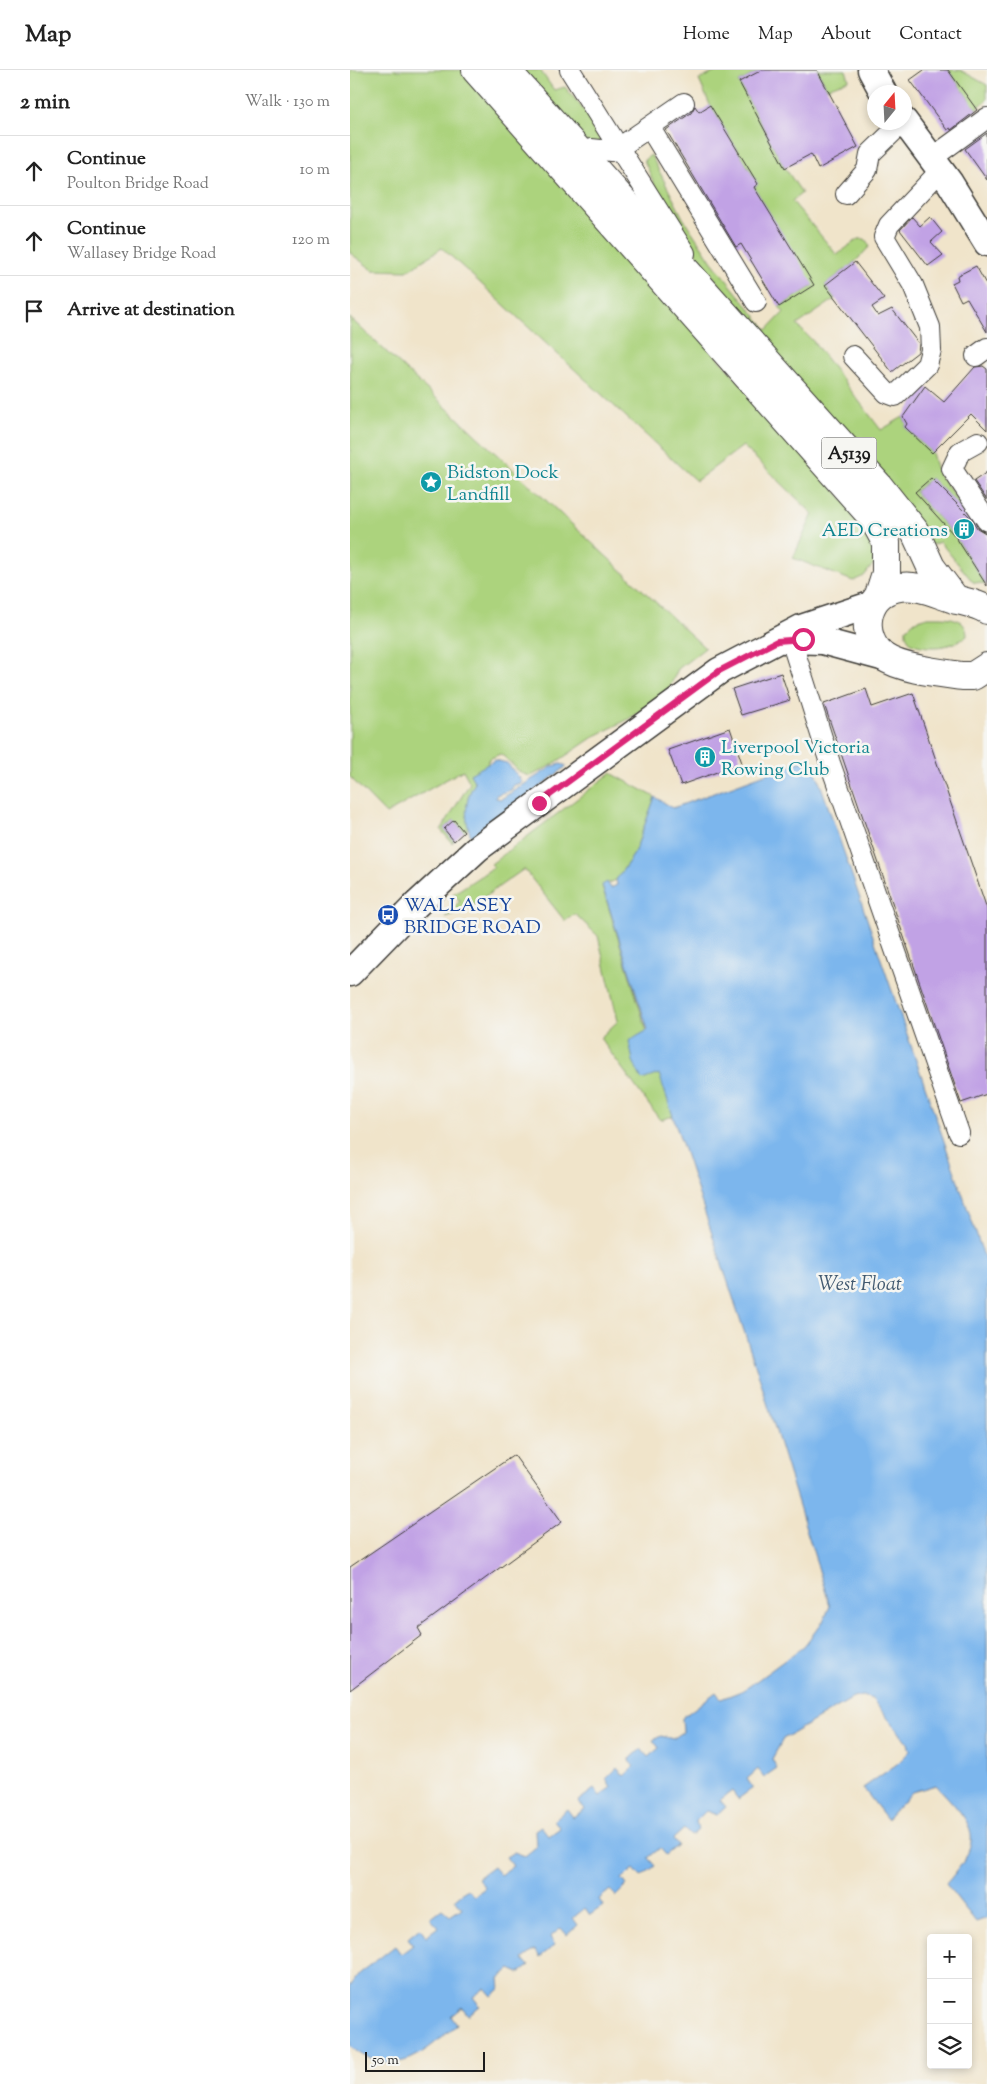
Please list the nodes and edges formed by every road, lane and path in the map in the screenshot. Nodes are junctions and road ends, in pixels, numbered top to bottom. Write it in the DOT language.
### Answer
graph roads {
  1 [pos="476,70"];
  2 [pos="506,70"];
  3 [pos="570,70"];
  4 [pos="871,70"];
  5 [pos="879,85"];
  6 [pos="684,103"];
  7 [pos="987,118"];
  8 [pos="650,128"];
  9 [pos="896,130"];
  10 [pos="910,130"];
  11 [pos="620,147"];
  12 [pos="583,156"];
  13 [pos="936,164"];
  14 [pos="846,194"];
  15 [pos="987,243"];
  16 [pos="682,265"];
  17 [pos="756,302"];
  18 [pos="852,356"];
  19 [pos="978,442"];
  20 [pos="987,521"];
  21 [pos="876,600"];
  22 [pos="976,604"];
  23 [pos="784,640"];
  24 [pos="885,658"];
  25 [pos="974,671"];
  26 [pos="987,694"];
  27 [pos="350,973"];
  28 [pos="960,1133"];
  1 -- 21 [label="highway, A5139"];
  2 -- 12 [label="highway, A5139"];
  3 -- 11 [label="lane"];
  4 -- 5 [label="main road"];
  6 -- 8 [label="lane"];
  7 -- 13 [label="lane"];
  8 -- 11 [label="lane"];
  8 -- 17 [label="lane"];
  9 -- 14 [label="lane"];
  10 -- 13 [label="main road"];
  11 -- 12 [label="lane"];
  11 -- 16 [label="lane"];
  12 -- 16 [label="highway, A5139"];
  13 -- 15 [label="main road"];
  13 -- 18 [label="lane"];
  16 -- 22 [label="highway, A5139"];
  19 -- 20 [label="lane"];
  21 -- 22 [label="highway, A5139"];
  21 -- 23 [label="main road"];
  21 -- 24 [label="highway, A5139"];
  23 -- 24 [label="main road"];
  23 -- 27 [label="main road"];
  23 -- 28 [label="lane"];
  24 -- 25 [label="highway"];
  25 -- 26 [label="highway"];
}
